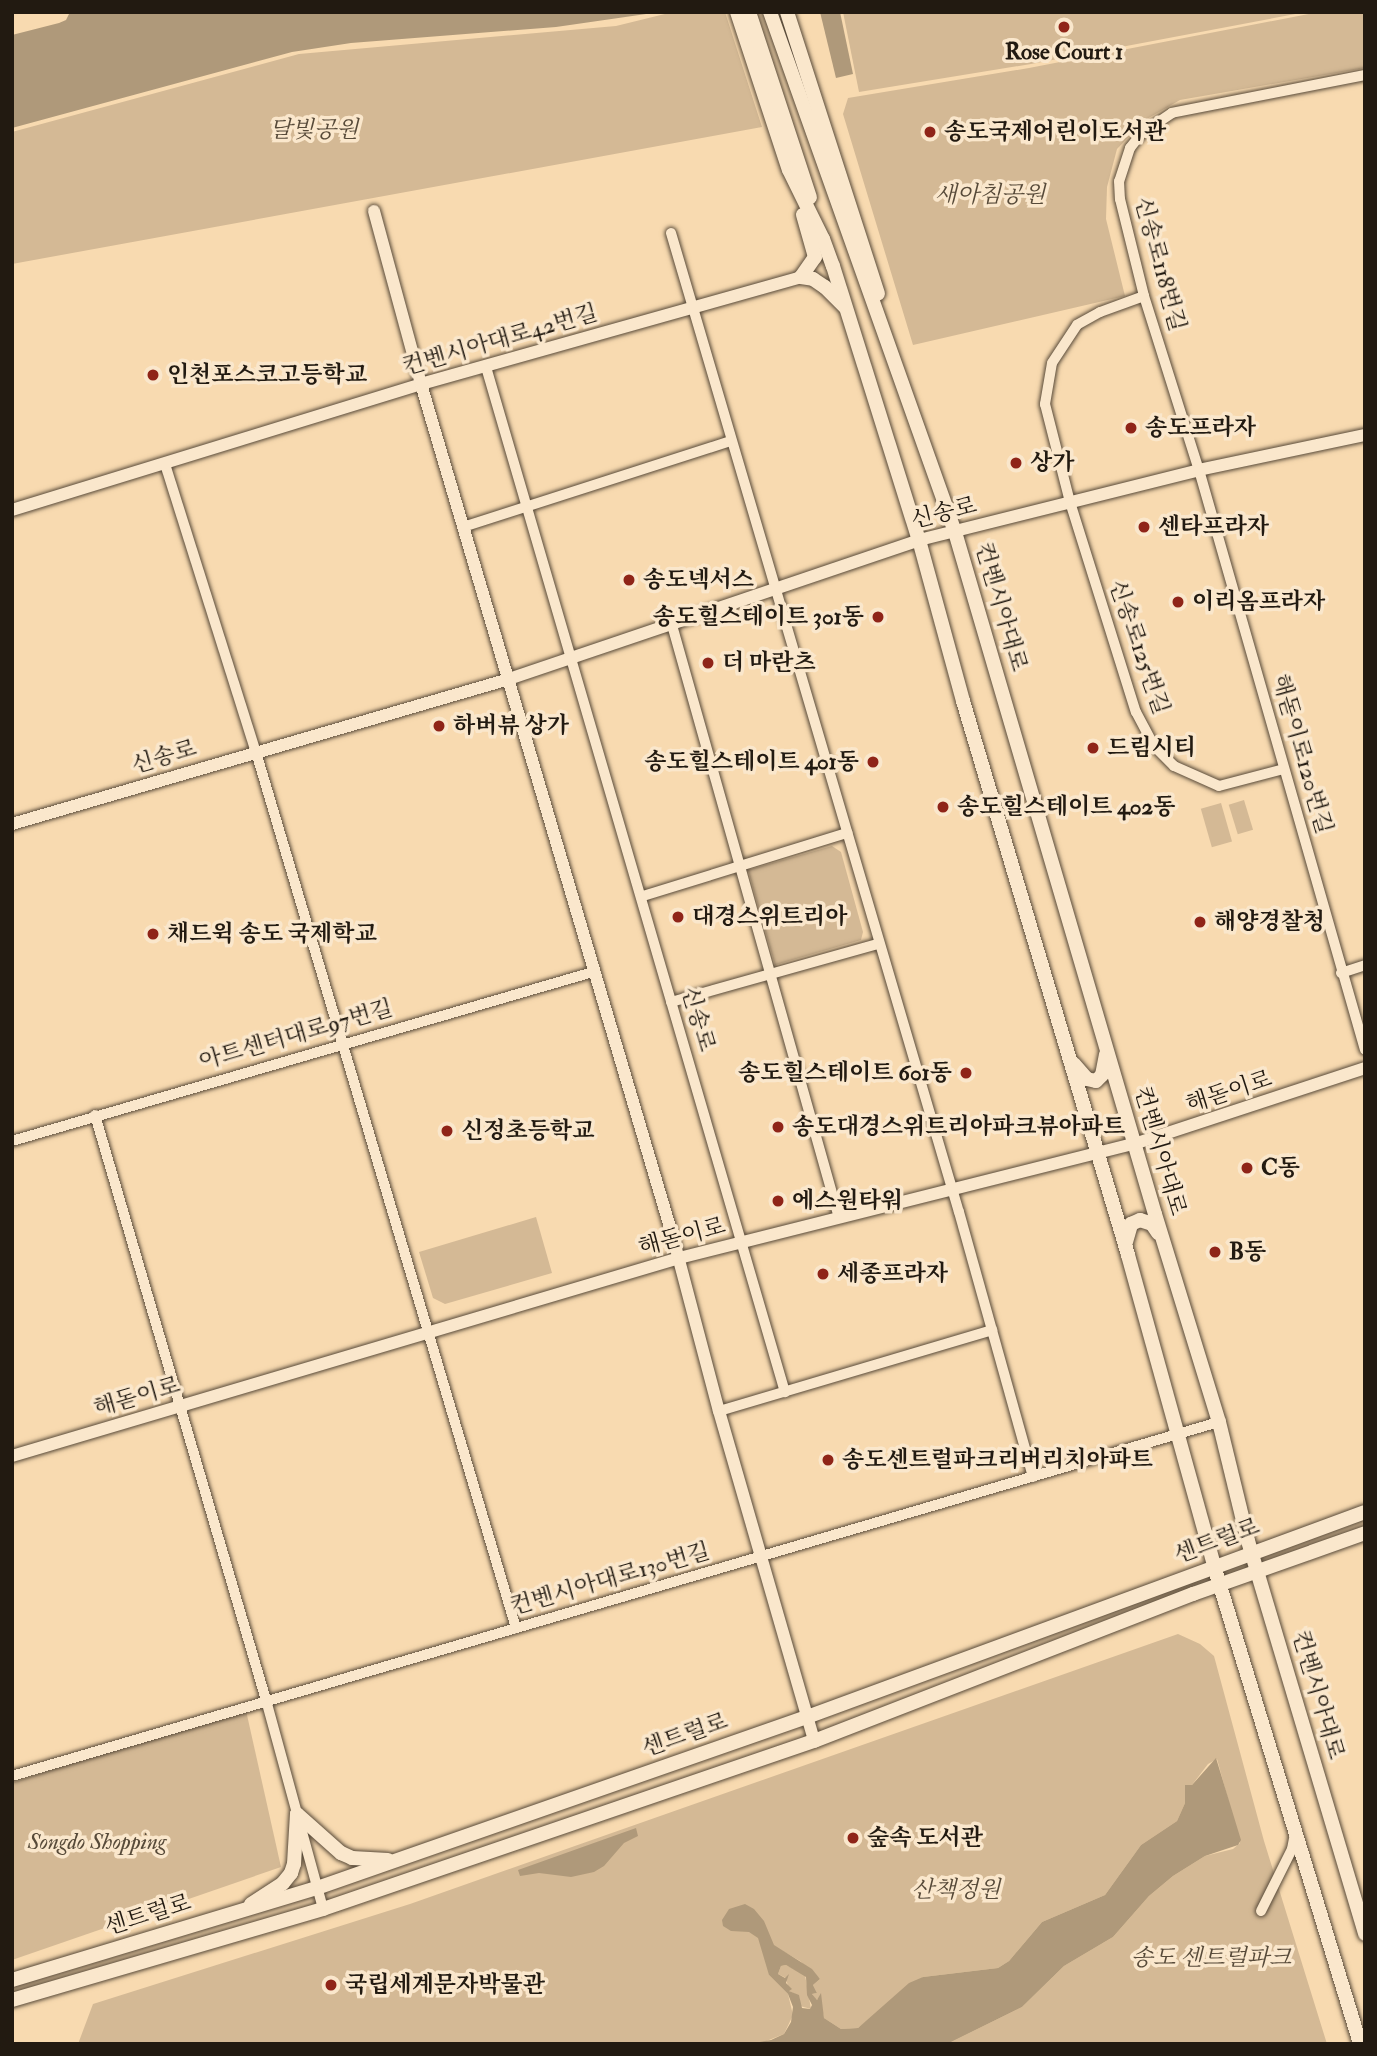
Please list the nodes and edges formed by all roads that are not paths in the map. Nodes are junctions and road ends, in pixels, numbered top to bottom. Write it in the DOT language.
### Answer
graph roads {
  1 [pos="737,12"];
  2 [pos="748,12"];
  3 [pos="770,12"];
  4 [pos="787,12"];
  5 [pos="1365,75"];
  6 [pos="812,114"];
  7 [pos="780,123"];
  8 [pos="789,170"];
  9 [pos="374,211"];
  10 [pos="671,233"];
  11 [pos="823,239"];
  12 [pos="800,277"];
  13 [pos="1144,296"];
  14 [pos="692,306"];
  15 [pos="846,308"];
  16 [pos="486,367"];
  17 [pos="421,384"];
  18 [pos="1365,435"];
  19 [pos="732,441"];
  20 [pos="165,464"];
  21 [pos="1199,470"];
  22 [pos="1070,502"];
  23 [pos="526,508"];
  24 [pos="12,510"];
  25 [pos="463,527"];
  26 [pos="955,532"];
  27 [pos="919,540"];
  28 [pos="776,589"];
  29 [pos="672,625"];
  30 [pos="570,659"];
  31 [pos="509,679"];
  32 [pos="256,752"];
  33 [pos="1284,769"];
  34 [pos="12,824"];
  35 [pos="847,833"];
  36 [pos="740,867"];
  37 [pos="642,896"];
  38 [pos="878,944"];
  39 [pos="1365,965"];
  40 [pos="593,972"];
  41 [pos="1341,973"];
  42 [pos="771,975"];
  43 [pos="671,1002"];
  44 [pos="342,1043"];
  45 [pos="1105,1045"];
  46 [pos="1365,1050"];
  47 [pos="1068,1054"];
  48 [pos="1365,1068"];
  49 [pos="95,1115"];
  50 [pos="12,1141"];
  51 [pos="1134,1144"];
  52 [pos="1098,1154"];
  53 [pos="953,1190"];
  54 [pos="839,1218"];
  55 [pos="1163,1240"];
  56 [pos="740,1243"];
  57 [pos="1128,1255"];
  58 [pos="679,1258"];
  59 [pos="992,1330"];
  60 [pos="429,1333"];
  61 [pos="785,1392"];
  62 [pos="179,1406"];
  63 [pos="719,1412"];
  64 [pos="1219,1422"];
  65 [pos="1178,1435"];
  66 [pos="12,1455"];
  67 [pos="1033,1477"];
  68 [pos="1365,1512"];
  69 [pos="1365,1533"];
  70 [pos="1251,1552"];
  71 [pos="763,1556"];
  72 [pos="1214,1566"];
  73 [pos="1257,1572"];
  74 [pos="1221,1584"];
  75 [pos="516,1628"];
  76 [pos="266,1700"];
  77 [pos="807,1717"];
  78 [pos="814,1741"];
  79 [pos="12,1775"];
  80 [pos="297,1814"];
  81 [pos="1294,1828"];
  82 [pos="397,1860"];
  83 [pos="317,1888"];
  84 [pos="323,1909"];
  85 [pos="241,1911"];
  86 [pos="1261,1911"];
  87 [pos="1365,1934"];
  88 [pos="12,1980"];
  89 [pos="12,2000"];
  90 [pos="1360,2044"];
  1 -- 7 [label="main road"];
  2 -- 7 [label="main road"];
  3 -- 6 [label="main road, 컨벤시아대로"];
  4 -- 6 [label="main road, 컨벤시아대로"];
  5 -- 13 [label="street, 신송로118번길"];
  6 -- 26 [label="main road, 컨벤시아대로"];
  7 -- 8 [label="main road"];
  7 -- 11 [label="main road"];
  8 -- 11 [label="main road"];
  8 -- 12 [label="main road"];
  9 -- 17 [label="street"];
  10 -- 14 [label="street"];
  11 -- 15 [label="main road"];
  12 -- 14 [label="street, 컨벤시아대로42번길"];
  12 -- 15 [label="main road"];
  13 -- 21 [label="street, 신송로118번길"];
  13 -- 22 [label="street"];
  14 -- 16 [label="street, 컨벤시아대로42번길"];
  14 -- 19 [label="street"];
  15 -- 27 [label="main road"];
  16 -- 17 [label="street, 컨벤시아대로42번길"];
  16 -- 23 [label="street"];
  17 -- 20 [label="street, 컨벤시아대로42번길"];
  17 -- 25 [label="street"];
  18 -- 21 [label="street, 신송로"];
  19 -- 23 [label="street"];
  19 -- 28 [label="street"];
  20 -- 24 [label="street, 컨벤시아대로42번길"];
  20 -- 32 [label="street"];
  21 -- 22 [label="street, 신송로"];
  21 -- 33 [label="street, 해돋이로120번길"];
  22 -- 26 [label="street, 신송로"];
  22 -- 33 [label="street, 신송로125번길"];
  23 -- 25 [label="street"];
  23 -- 30 [label="street"];
  25 -- 31 [label="street"];
  26 -- 27 [label="street, 신송로"];
  26 -- 45 [label="main road, 컨벤시아대로"];
  27 -- 28 [label="street, 신송로"];
  27 -- 47 [label="main road"];
  28 -- 29 [label="street, 신송로"];
  28 -- 35 [label="street"];
  29 -- 30 [label="street, 신송로"];
  29 -- 36 [label="street"];
  30 -- 31 [label="street, 신송로"];
  30 -- 37 [label="street, 신송로"];
  31 -- 32 [label="street, 신송로"];
  31 -- 40 [label="street"];
  32 -- 34 [label="street, 신송로"];
  32 -- 44 [label="street"];
  33 -- 41 [label="street, 해돋이로120번길"];
  35 -- 36 [label="street"];
  35 -- 38 [label="street"];
  36 -- 37 [label="street"];
  36 -- 42 [label="street"];
  37 -- 43 [label="street, 신송로"];
  38 -- 42 [label="street"];
  38 -- 53 [label="street"];
  39 -- 41 [label="street"];
  40 -- 44 [label="street, 아트센터대로97번길"];
  40 -- 58 [label="street"];
  41 -- 46 [label="street, 해돋이로120번길"];
  42 -- 43 [label="street"];
  42 -- 54 [label="street"];
  43 -- 56 [label="street, 신송로"];
  44 -- 49 [label="street, 아트센터대로97번길"];
  44 -- 60 [label="street"];
  45 -- 47 [label="main road"];
  45 -- 51 [label="main road, 컨벤시아대로"];
  47 -- 52 [label="main road"];
  48 -- 51 [label="street, 해돋이로"];
  49 -- 50 [label="street, 아트센터대로97번길"];
  49 -- 62 [label="street"];
  51 -- 52 [label="street, 해돋이로"];
  51 -- 55 [label="main road, 컨벤시아대로"];
  52 -- 53 [label="street, 해돋이로"];
  52 -- 57 [label="main road"];
  53 -- 54 [label="street, 해돋이로"];
  53 -- 59 [label="street"];
  54 -- 56 [label="street, 해돋이로"];
  55 -- 57 [label="main road"];
  55 -- 64 [label="main road, 컨벤시아대로"];
  56 -- 58 [label="street, 해돋이로"];
  56 -- 61 [label="street, 신송로"];
  57 -- 65 [label="main road"];
  58 -- 60 [label="street, 해돋이로"];
  58 -- 63 [label="street"];
  59 -- 61 [label="street"];
  59 -- 67 [label="street"];
  60 -- 62 [label="street, 해돋이로"];
  60 -- 75 [label="street"];
  61 -- 63 [label="street"];
  62 -- 66 [label="street, 해돋이로"];
  62 -- 76 [label="street"];
  63 -- 71 [label="street"];
  64 -- 65 [label="street, 컨벤시아대로130번길"];
  64 -- 70 [label="main road, 컨벤시아대로"];
  65 -- 67 [label="street, 컨벤시아대로130번길"];
  65 -- 72 [label="main road"];
  67 -- 71 [label="street, 컨벤시아대로130번길"];
  68 -- 70 [label="main road, 센트럴로"];
  69 -- 73 [label="main road, 센트럴로"];
  70 -- 72 [label="main road, 센트럴로"];
  70 -- 73 [label="main road, 컨벤시아대로"];
  71 -- 75 [label="street, 컨벤시아대로130번길"];
  71 -- 77 [label="street"];
  72 -- 74 [label="main road"];
  72 -- 77 [label="main road, 센트럴로"];
  73 -- 74 [label="main road, 센트럴로"];
  73 -- 87 [label="main road, 컨벤시아대로"];
  74 -- 78 [label="main road, 센트럴로"];
  74 -- 81 [label="main road"];
  75 -- 76 [label="street, 컨벤시아대로130번길"];
  76 -- 79 [label="street, 컨벤시아대로130번길"];
  76 -- 80 [label="street"];
  77 -- 78 [label="street"];
  77 -- 82 [label="main road, 센트럴로"];
  78 -- 84 [label="main road, 센트럴로"];
  80 -- 82 [label="main road"];
  80 -- 83 [label="street"];
  80 -- 85 [label="main road"];
  81 -- 86 [label="street"];
  81 -- 90 [label="main road"];
  82 -- 83 [label="main road, 센트럴로"];
  83 -- 84 [label="street"];
  83 -- 85 [label="main road, 센트럴로"];
  84 -- 89 [label="main road, 센트럴로"];
  85 -- 88 [label="main road, 센트럴로"];
}
